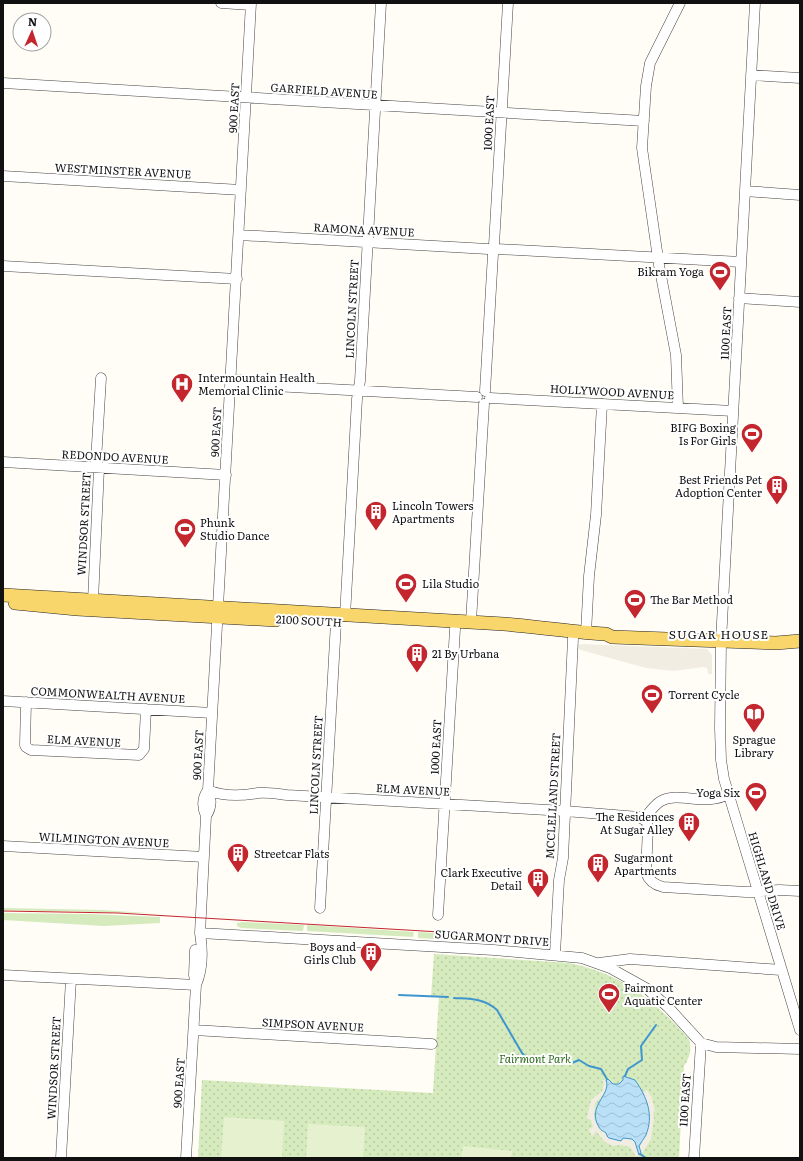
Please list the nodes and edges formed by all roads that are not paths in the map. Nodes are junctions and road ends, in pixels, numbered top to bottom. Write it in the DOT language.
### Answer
graph roads {
  1 [pos="221,3"];
  2 [pos="381,3"];
  3 [pos="508,3"];
  4 [pos="680,3"];
  5 [pos="755,3"];
  6 [pos="251,4"];
  7 [pos="752,75"];
  8 [pos="800,78"];
  9 [pos="3,83"];
  10 [pos="246,98"];
  11 [pos="376,106"];
  12 [pos="501,113"];
  13 [pos="644,122"];
  14 [pos="3,176"];
  15 [pos="241,190"];
  16 [pos="745,192"];
  17 [pos="800,195"];
  18 [pos="239,235"];
  19 [pos="368,242"];
  20 [pos="493,249"];
  21 [pos="658,258"];
  22 [pos="741,262"];
  23 [pos="3,266"];
  24 [pos="236,279"];
  25 [pos="740,298"];
  26 [pos="800,302"];
  27 [pos="101,378"];
  28 [pos="231,383"];
  29 [pos="358,390"];
  30 [pos="484,397"];
  31 [pos="602,404"];
  32 [pos="678,408"];
  33 [pos="733,411"];
  34 [pos="3,462"];
  35 [pos="99,468"];
  36 [pos="226,475"];
  37 [pos="3,595"];
  38 [pos="3,602"];
  39 [pos="93,605"];
  40 [pos="219,612"];
  41 [pos="346,618"];
  42 [pos="471,622"];
  43 [pos="431,627"];
  44 [pos="455,629"];
  45 [pos="591,633"];
  46 [pos="612,637"];
  47 [pos="573,638"];
  48 [pos="721,641"];
  49 [pos="800,641"];
  50 [pos="776,643"];
  51 [pos="800,649"];
  52 [pos="3,701"];
  53 [pos="26,702"];
  54 [pos="146,709"];
  55 [pos="212,713"];
  56 [pos="208,788"];
  57 [pos="728,794"];
  58 [pos="326,797"];
  59 [pos="444,804"];
  60 [pos="566,811"];
  61 [pos="644,819"];
  62 [pos="3,846"];
  63 [pos="204,857"];
  64 [pos="758,891"];
  65 [pos="800,891"];
  66 [pos="320,908"];
  67 [pos="438,914"];
  68 [pos="200,933"];
  69 [pos="555,954"];
  70 [pos="599,963"];
  71 [pos="782,970"];
  72 [pos="3,975"];
  73 [pos="71,979"];
  74 [pos="196,985"];
  75 [pos="194,1030"];
  76 [pos="800,1030"];
  77 [pos="701,1043"];
  78 [pos="432,1044"];
  79 [pos="800,1049"];
  80 [pos="61,1158"];
  81 [pos="186,1158"];
  82 [pos="694,1158"];
  1 -- 6 [label="street"];
  2 -- 11 [label="street, LINCOLN STREET"];
  3 -- 12 [label="street, 1000 EAST"];
  4 -- 13 [label="street"];
  5 -- 7 [label="street, 1100 EAST"];
  6 -- 10 [label="street, 900 EAST"];
  7 -- 8 [label="street"];
  7 -- 16 [label="street, 1100 EAST"];
  9 -- 10 [label="street, GARFIELD AVENUE"];
  10 -- 11 [label="street, GARFIELD AVENUE"];
  10 -- 15 [label="street, 900 EAST"];
  11 -- 12 [label="street, GARFIELD AVENUE"];
  11 -- 19 [label="street, LINCOLN STREET"];
  12 -- 13 [label="street, GARFIELD AVENUE"];
  12 -- 20 [label="street, 1000 EAST"];
  13 -- 21 [label="street"];
  14 -- 15 [label="street, WESTMINSTER AVENUE"];
  15 -- 18 [label="street, 900 EAST"];
  16 -- 17 [label="street"];
  16 -- 22 [label="street, 1100 EAST"];
  18 -- 19 [label="street, RAMONA AVENUE"];
  18 -- 24 [label="street, 900 EAST"];
  19 -- 20 [label="street, RAMONA AVENUE"];
  19 -- 29 [label="street, LINCOLN STREET"];
  20 -- 21 [label="street, RAMONA AVENUE"];
  20 -- 30 [label="street, 1000 EAST"];
  21 -- 22 [label="street, RAMONA AVENUE"];
  21 -- 32 [label="street"];
  22 -- 25 [label="street, 1100 EAST"];
  23 -- 24 [label="street"];
  24 -- 28 [label="street, 900 EAST"];
  25 -- 26 [label="street"];
  25 -- 33 [label="street, 1100 EAST"];
  27 -- 35 [label="street, WINDSOR STREET"];
  28 -- 29 [label="street, HOLLYWOOD AVENUE"];
  28 -- 36 [label="street, 900 EAST"];
  29 -- 30 [label="street, HOLLYWOOD AVENUE"];
  29 -- 41 [label="street, LINCOLN STREET"];
  30 -- 31 [label="street, HOLLYWOOD AVENUE"];
  30 -- 42 [label="street, 1000 EAST"];
  31 -- 32 [label="street, HOLLYWOOD AVENUE"];
  31 -- 45 [label="street"];
  32 -- 33 [label="street, HOLLYWOOD AVENUE"];
  33 -- 48 [label="street, 1100 EAST"];
  34 -- 35 [label="street, REDONDO AVENUE"];
  35 -- 36 [label="street, REDONDO AVENUE"];
  35 -- 39 [label="street, WINDSOR STREET"];
  36 -- 40 [label="street, 900 EAST"];
  37 -- 39 [label="main road, 2100 SOUTH"];
  38 -- 39 [label="main road, 2100 SOUTH"];
  39 -- 40 [label="main road, 2100 SOUTH"];
  39 -- 40 [label="main road, 2100 SOUTH"];
  40 -- 41 [label="main road, 2100 SOUTH"];
  40 -- 55 [label="street, 900 EAST"];
  41 -- 42 [label="main road, 2100 SOUTH"];
  41 -- 43 [label="main road, 2100 SOUTH"];
  41 -- 58 [label="street, LINCOLN STREET"];
  42 -- 43 [label="main road"];
  42 -- 45 [label="main road, 2100 SOUTH"];
  43 -- 44 [label="main road, 2100 SOUTH"];
  44 -- 47 [label="main road, 2100 SOUTH"];
  44 -- 59 [label="street, 1000 EAST"];
  45 -- 46 [label="main road, 2100 SOUTH"];
  45 -- 47 [label="main road"];
  46 -- 47 [label="main road, 2100 SOUTH"];
  46 -- 48 [label="main road, 2100 SOUTH"];
  47 -- 60 [label="street, MCCLELLAND STREET"];
  48 -- 50 [label="main road, 2100 SOUTH"];
  48 -- 57 [label="street, HIGHLAND DRIVE"];
  49 -- 50 [label="main road, 2100 SOUTH"];
  50 -- 51 [label="main road, 2100 SOUTH"];
  52 -- 53 [label="street, COMMONWEALTH AVENUE"];
  53 -- 54 [label="street, COMMONWEALTH AVENUE"];
  53 -- 54 [label="street, ELM AVENUE"];
  54 -- 55 [label="street, COMMONWEALTH AVENUE"];
  55 -- 56 [label="street, 900 EAST"];
  56 -- 58 [label="street, ELM AVENUE"];
  56 -- 63 [label="street, 900 EAST"];
  57 -- 61 [label="street"];
  57 -- 64 [label="street, HIGHLAND DRIVE"];
  58 -- 59 [label="street, ELM AVENUE"];
  58 -- 66 [label="street, LINCOLN STREET"];
  59 -- 60 [label="street, ELM AVENUE"];
  59 -- 67 [label="street, 1000 EAST"];
  60 -- 61 [label="street"];
  60 -- 69 [label="street, MCCLELLAND STREET"];
  61 -- 64 [label="street"];
  62 -- 63 [label="street, WILMINGTON AVENUE"];
  63 -- 68 [label="street, 900 EAST"];
  64 -- 65 [label="street"];
  64 -- 71 [label="street, HIGHLAND DRIVE"];
  68 -- 69 [label="street, SUGARMONT DRIVE"];
  68 -- 74 [label="street, 900 EAST"];
  69 -- 70 [label="street, SUGARMONT DRIVE"];
  70 -- 71 [label="street, SUGARMONT DRIVE"];
  70 -- 77 [label="street"];
  71 -- 76 [label="street, HIGHLAND DRIVE"];
  72 -- 73 [label="street"];
  73 -- 74 [label="street"];
  73 -- 80 [label="street, WINDSOR STREET"];
  74 -- 75 [label="street, 900 EAST"];
  75 -- 78 [label="street, SIMPSON AVENUE"];
  75 -- 81 [label="street, 900 EAST"];
  77 -- 79 [label="street"];
  77 -- 82 [label="street, 1100 EAST"];
}
